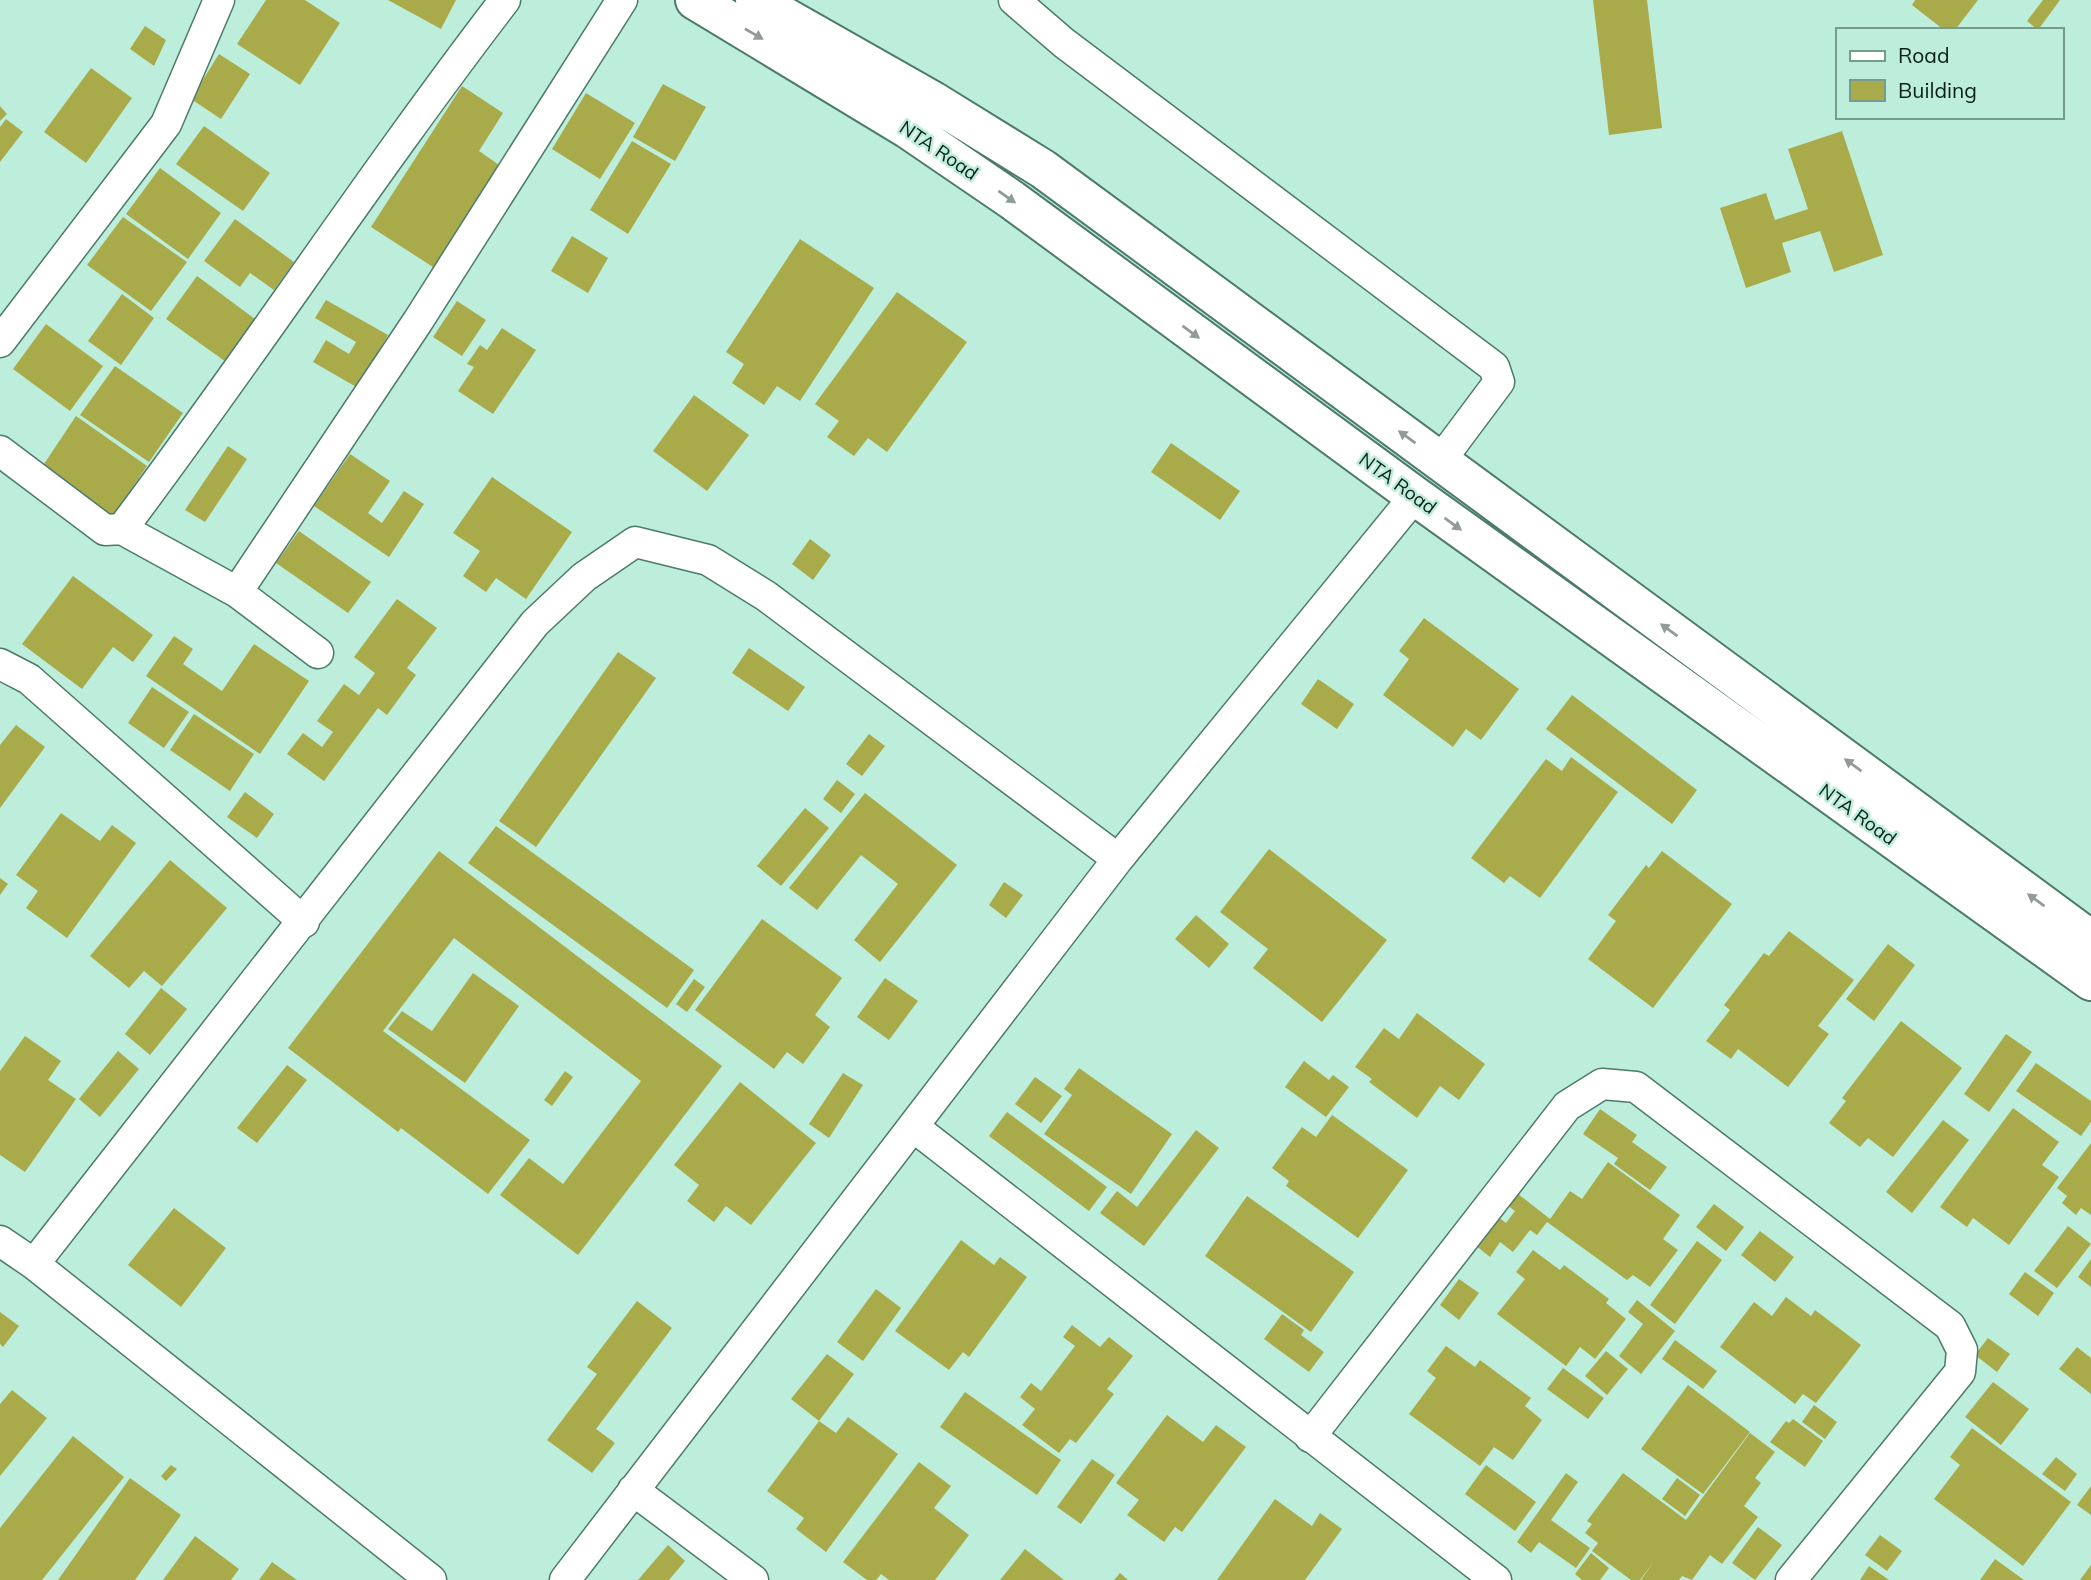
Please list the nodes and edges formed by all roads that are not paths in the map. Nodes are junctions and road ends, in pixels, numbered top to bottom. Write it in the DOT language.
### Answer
graph roads {
  1 [pos="219,0"];
  2 [pos="505,0"];
  3 [pos="622,0"];
  4 [pos="695,0"];
  5 [pos="755,0"];
  6 [pos="1014,0"];
  7 [pos="0,342"];
  8 [pos="0,451"];
  9 [pos="1440,461"];
  10 [pos="1415,496"];
  11 [pos="122,529"];
  12 [pos="237,592"];
  13 [pos="318,653"];
  14 [pos="0,664"];
  15 [pos="1118,859"];
  16 [pos="303,922"];
  17 [pos="2091,940"];
  18 [pos="2091,981"];
  19 [pos="915,1128"];
  20 [pos="0,1241"];
  21 [pos="34,1264"];
  22 [pos="1310,1437"];
  23 [pos="633,1490"];
  24 [pos="431,1580"];
  25 [pos="565,1580"];
  26 [pos="753,1580"];
  27 [pos="1496,1580"];
  28 [pos="1791,1580"];
  1 -- 7 [label="street"];
  2 -- 11 [label="street"];
  3 -- 12 [label="street"];
  4 -- 10 [label="main road, NTA Road, one-way"];
  9 -- 5 [label="main road, NTA Road, one-way"];
  6 -- 9 [label="street"];
  8 -- 11 [label="street"];
  17 -- 9 [label="main road, NTA Road, one-way"];
  10 -- 15 [label="street"];
  10 -- 18 [label="main road, NTA Road, one-way"];
  11 -- 12 [label="street"];
  12 -- 13 [label="street"];
  14 -- 16 [label="street"];
  15 -- 16 [label="street"];
  15 -- 19 [label="street"];
  16 -- 21 [label="street"];
  19 -- 22 [label="street"];
  19 -- 23 [label="street"];
  20 -- 21 [label="street"];
  21 -- 24 [label="street"];
  22 -- 27 [label="street"];
  22 -- 28 [label="street"];
  23 -- 25 [label="street"];
  23 -- 26 [label="street"];
}
